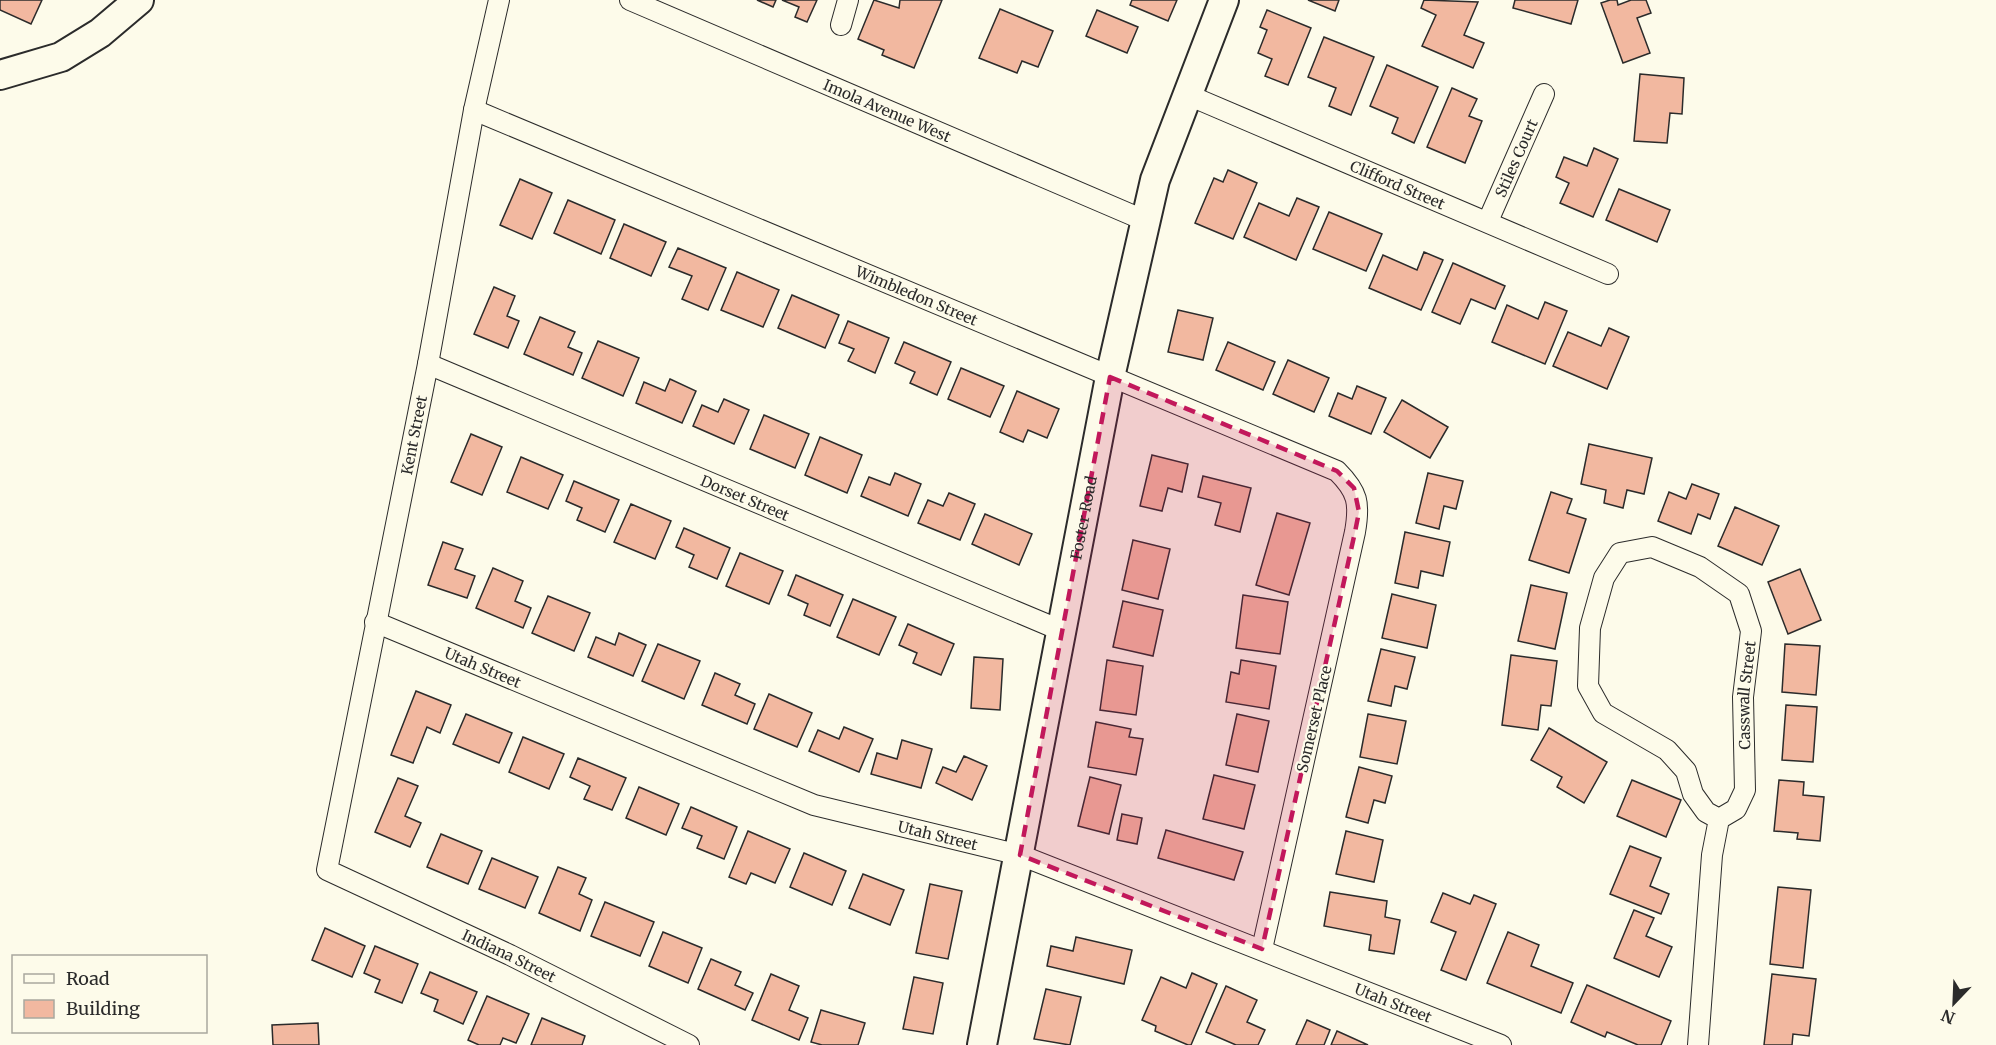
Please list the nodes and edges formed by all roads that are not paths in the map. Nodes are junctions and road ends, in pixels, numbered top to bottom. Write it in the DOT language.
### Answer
graph roads {
  1 [pos="139,0"];
  2 [pos="499,0"];
  3 [pos="848,0"];
  4 [pos="1224,0"];
  5 [pos="638,1"];
  6 [pos="841,25"];
  7 [pos="0,75"];
  8 [pos="1544,94"];
  9 [pos="1188,95"];
  10 [pos="474,110"];
  11 [pos="1146,221"];
  12 [pos="1488,221"];
  13 [pos="1608,274"];
  14 [pos="428,364"];
  15 [pos="1110,377"];
  16 [pos="1354,488"];
  17 [pos="375,621"];
  18 [pos="1060,630"];
  19 [pos="1719,819"];
  20 [pos="1020,855"];
  21 [pos="327,870"];
  22 [pos="1262,949"];
  23 [pos="689,1045"];
  24 [pos="982,1045"];
  25 [pos="1502,1045"];
  26 [pos="1698,1045"];
  1 -- 7 [label="street"];
  2 -- 10 [label="street, Kent Street"];
  3 -- 6 [label="street"];
  4 -- 9 [label="street, Foster Road"];
  5 -- 11 [label="street, Imola Avenue West"];
  8 -- 12 [label="street, Stiles Court"];
  9 -- 11 [label="street, Foster Road"];
  9 -- 12 [label="street, Clifford Street"];
  10 -- 14 [label="street, Kent Street"];
  10 -- 15 [label="street, Wimbledon Street"];
  11 -- 15 [label="street, Foster Road"];
  12 -- 13 [label="street, Clifford Street"];
  14 -- 17 [label="street, Kent Street"];
  14 -- 18 [label="street, Dorset Street"];
  15 -- 16 [label="street, Wimbledon Street"];
  15 -- 18 [label="street, Foster Road"];
  16 -- 22 [label="street, Somerset Place"];
  17 -- 20 [label="street, Utah Street"];
  17 -- 21 [label="street, Kent Street"];
  18 -- 20 [label="street, Foster Road"];
  19 -- 19 [label="street, Casswall Street"];
  19 -- 26 [label="street"];
  20 -- 22 [label="street, Utah Street"];
  20 -- 24 [label="street, Foster Road"];
  21 -- 23 [label="street, Indiana Street"];
  22 -- 25 [label="street, Utah Street"];
}
